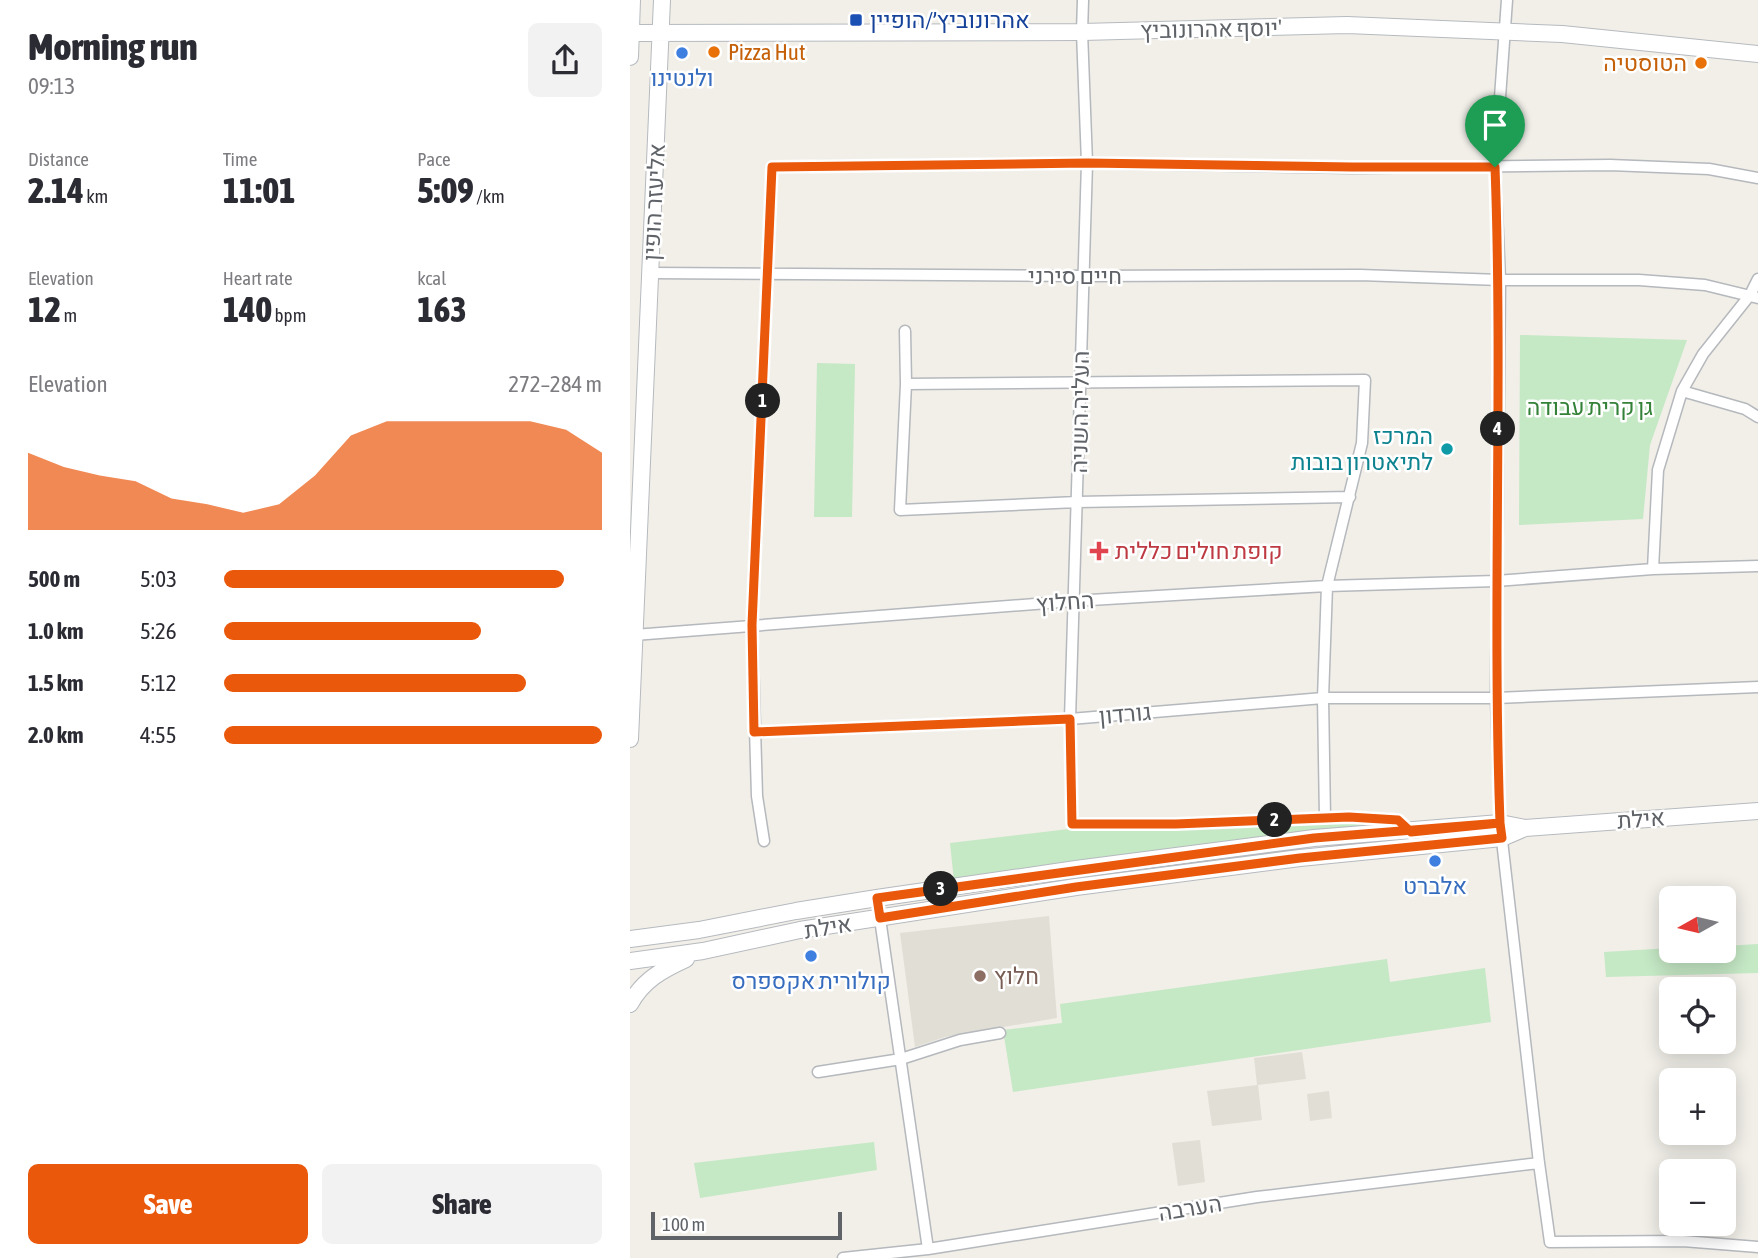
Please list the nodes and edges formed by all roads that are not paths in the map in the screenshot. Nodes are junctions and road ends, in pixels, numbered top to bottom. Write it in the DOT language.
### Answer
graph roads {
  1 [pos="632,0"];
  2 [pos="662,0"];
  3 [pos="1083,0"];
  4 [pos="1507,0"];
  5 [pos="1503,30"];
  6 [pos="1082,32"];
  7 [pos="631,33"];
  8 [pos="662,33"];
  9 [pos="1758,54"];
  10 [pos="630,57"];
  11 [pos="1087,163"];
  12 [pos="1495,167"];
  13 [pos="1758,178"];
  14 [pos="650,273"];
  15 [pos="769,274"];
  16 [pos="1084,276"];
  17 [pos="1758,279"];
  18 [pos="1500,280"];
  19 [pos="1754,297"];
  20 [pos="905,331"];
  21 [pos="1080,383"];
  22 [pos="906,384"];
  23 [pos="1682,391"];
  24 [pos="1758,417"];
  25 [pos="1350,497"];
  26 [pos="1077,502"];
  27 [pos="1758,566"];
  28 [pos="1653,569"];
  29 [pos="1496,581"];
  30 [pos="1327,586"];
  31 [pos="1073,601"];
  32 [pos="752,625"];
  33 [pos="634,635"];
  34 [pos="1758,687"];
  35 [pos="1323,698"];
  36 [pos="1496,698"];
  37 [pos="1070,719"];
  38 [pos="754,732"];
  39 [pos="630,739"];
  40 [pos="1758,811"];
  41 [pos="1325,818"];
  42 [pos="1501,830"];
  43 [pos="1411,832"];
  44 [pos="764,841"];
  45 [pos="877,898"];
  46 [pos="880,918"];
  47 [pos="630,939"];
  48 [pos="704,951"];
  49 [pos="630,961"];
  50 [pos="630,1004"];
  51 [pos="1000,1032"];
  52 [pos="901,1059"];
  53 [pos="818,1072"];
  54 [pos="1539,1163"];
  55 [pos="1758,1247"];
  56 [pos="928,1248"];
  57 [pos="842,1258"];
  1 -- 7 [label="street"];
  2 -- 8 [label="street, אליעזר הופין"];
  3 -- 6 [label="street, העליה השניה"];
  4 -- 5 [label="street"];
  5 -- 6 [label="street, יוסף אהרונוביץ'"];
  5 -- 9 [label="street, יוסף אהרונוביץ'"];
  5 -- 12 [label="street"];
  6 -- 8 [label="street, יוסף אהרונוביץ'"];
  6 -- 11 [label="street, העליה השניה"];
  7 -- 8 [label="street, יוסף אהרונוביץ'"];
  7 -- 10 [label="street"];
  8 -- 14 [label="street, אליעזר הופין"];
  11 -- 12 [label="street"];
  11 -- 15 [label="street"];
  11 -- 16 [label="street, העליה השניה"];
  12 -- 13 [label="street"];
  12 -- 18 [label="street"];
  14 -- 15 [label="street, חיים סירני"];
  14 -- 33 [label="street, אליעזר הופין"];
  15 -- 16 [label="street, חיים סירני"];
  15 -- 32 [label="street"];
  16 -- 18 [label="street, חיים סירני"];
  16 -- 21 [label="street, העליה השניה"];
  17 -- 19 [label="street"];
  18 -- 19 [label="street, חיים סירני"];
  18 -- 29 [label="street"];
  19 -- 23 [label="street"];
  20 -- 22 [label="street"];
  21 -- 22 [label="street"];
  21 -- 25 [label="street"];
  21 -- 26 [label="street, העליה השניה"];
  22 -- 26 [label="street"];
  23 -- 24 [label="street"];
  23 -- 28 [label="street"];
  25 -- 26 [label="street"];
  25 -- 30 [label="street"];
  26 -- 31 [label="street, העליה השניה"];
  27 -- 28 [label="street, החלוץ"];
  28 -- 29 [label="street, החלוץ"];
  29 -- 30 [label="street, החלוץ"];
  29 -- 36 [label="street"];
  30 -- 31 [label="street, החלוץ"];
  30 -- 35 [label="street"];
  31 -- 32 [label="street, החלוץ"];
  31 -- 37 [label="street, העליה השניה"];
  32 -- 33 [label="street, החלוץ"];
  32 -- 38 [label="street"];
  33 -- 39 [label="street, אליעזר הופין"];
  34 -- 36 [label="street, גורדון"];
  35 -- 36 [label="street, גורדון"];
  35 -- 37 [label="street, גורדון"];
  35 -- 41 [label="street"];
  36 -- 42 [label="street"];
  37 -- 38 [label="street, גורדון"];
  37 -- 41 [label="street, העליה השניה"];
  38 -- 44 [label="street"];
  40 -- 42 [label="street, אילת"];
  41 -- 43 [label="street"];
  42 -- 43 [label="street, אילת"];
  42 -- 46 [label="street, אילת"];
  42 -- 54 [label="street"];
  43 -- 45 [label="street, אילת"];
  45 -- 46 [label="street"];
  45 -- 47 [label="street, אילת"];
  46 -- 48 [label="street, אילת"];
  46 -- 52 [label="street"];
  48 -- 49 [label="street, אילת"];
  48 -- 50 [label="street"];
  51 -- 52 [label="street"];
  52 -- 53 [label="street"];
  52 -- 56 [label="street"];
  54 -- 55 [label="street"];
  54 -- 56 [label="street, הערבה"];
  56 -- 57 [label="street, הערבה"];
}
